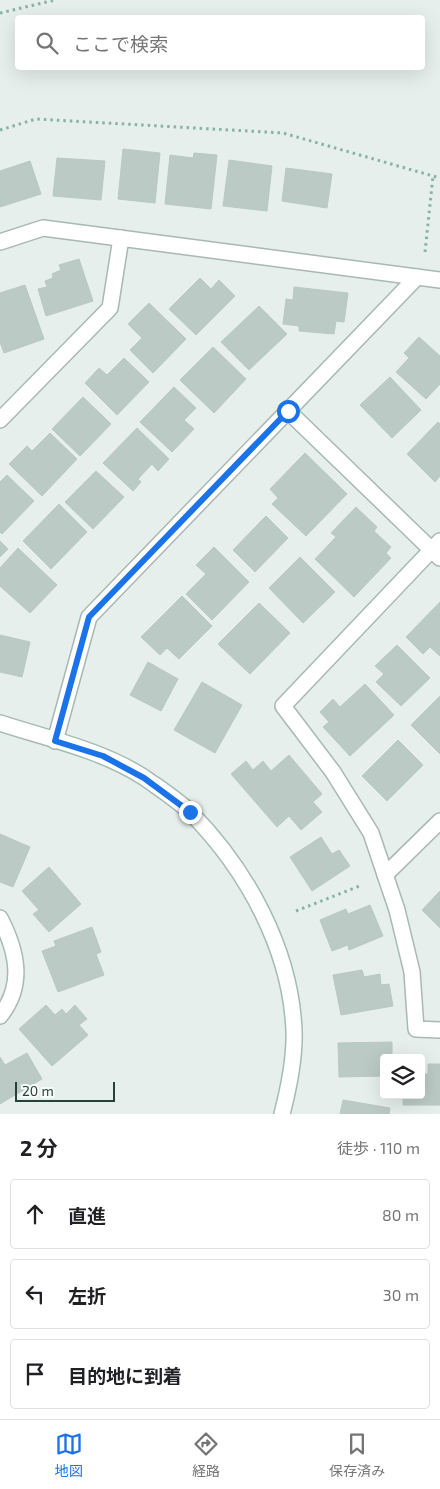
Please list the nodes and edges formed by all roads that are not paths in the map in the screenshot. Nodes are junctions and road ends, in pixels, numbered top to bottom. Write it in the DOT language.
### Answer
graph roads {
  1 [pos="121,238"];
  2 [pos="0,242"];
  3 [pos="417,277"];
  4 [pos="440,280"];
  5 [pos="288,411"];
  6 [pos="0,420"];
  7 [pos="437,549"];
  8 [pos="0,723"];
  9 [pos="55,741"];
  10 [pos="440,821"];
  11 [pos="385,875"];
  12 [pos="0,918"];
  13 [pos="0,1016"];
  14 [pos="440,1030"];
  15 [pos="282,1114"];
  1 -- 2 [label="street"];
  1 -- 3 [label="street"];
  1 -- 6 [label="street"];
  3 -- 4 [label="street"];
  3 -- 5 [label="street"];
  5 -- 7 [label="street"];
  5 -- 9 [label="street"];
  7 -- 11 [label="street"];
  8 -- 9 [label="street"];
  9 -- 15 [label="street"];
  10 -- 11 [label="street"];
  11 -- 14 [label="street"];
  12 -- 13 [label="street"];
}
